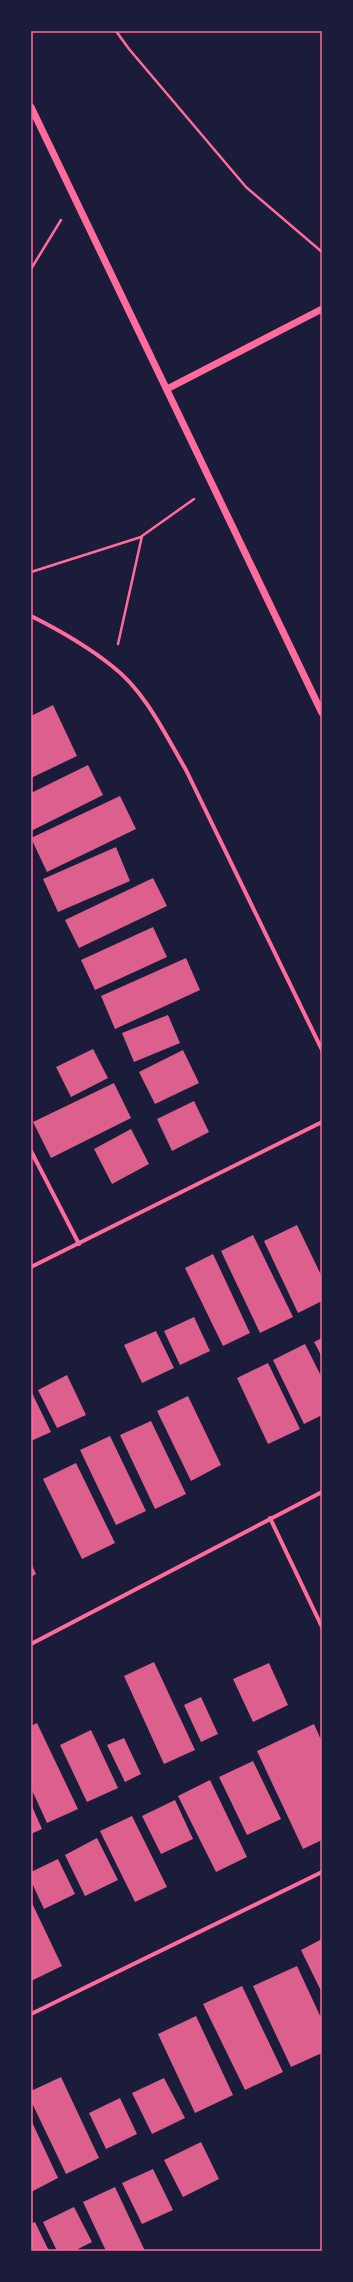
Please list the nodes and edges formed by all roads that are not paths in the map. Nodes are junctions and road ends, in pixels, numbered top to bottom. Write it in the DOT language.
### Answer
graph roads {
  1 [pos="31,107"];
  2 [pos="322,309"];
  3 [pos="168,389"];
  4 [pos="31,616"];
  5 [pos="322,713"];
  6 [pos="322,1050"];
  7 [pos="322,1122"];
  8 [pos="31,1151"];
  9 [pos="80,1244"];
  10 [pos="31,1268"];
  11 [pos="322,1492"];
  12 [pos="270,1518"];
  13 [pos="322,1627"];
  14 [pos="31,1644"];
  15 [pos="322,1872"];
  16 [pos="31,2014"];
  1 -- 3 [label="street"];
  2 -- 3 [label="street"];
  3 -- 5 [label="street"];
  4 -- 6 [label="street"];
  7 -- 9 [label="street"];
  8 -- 9 [label="street"];
  9 -- 10 [label="street"];
  11 -- 12 [label="street"];
  12 -- 13 [label="street"];
  12 -- 14 [label="street"];
  15 -- 16 [label="street"];
}
